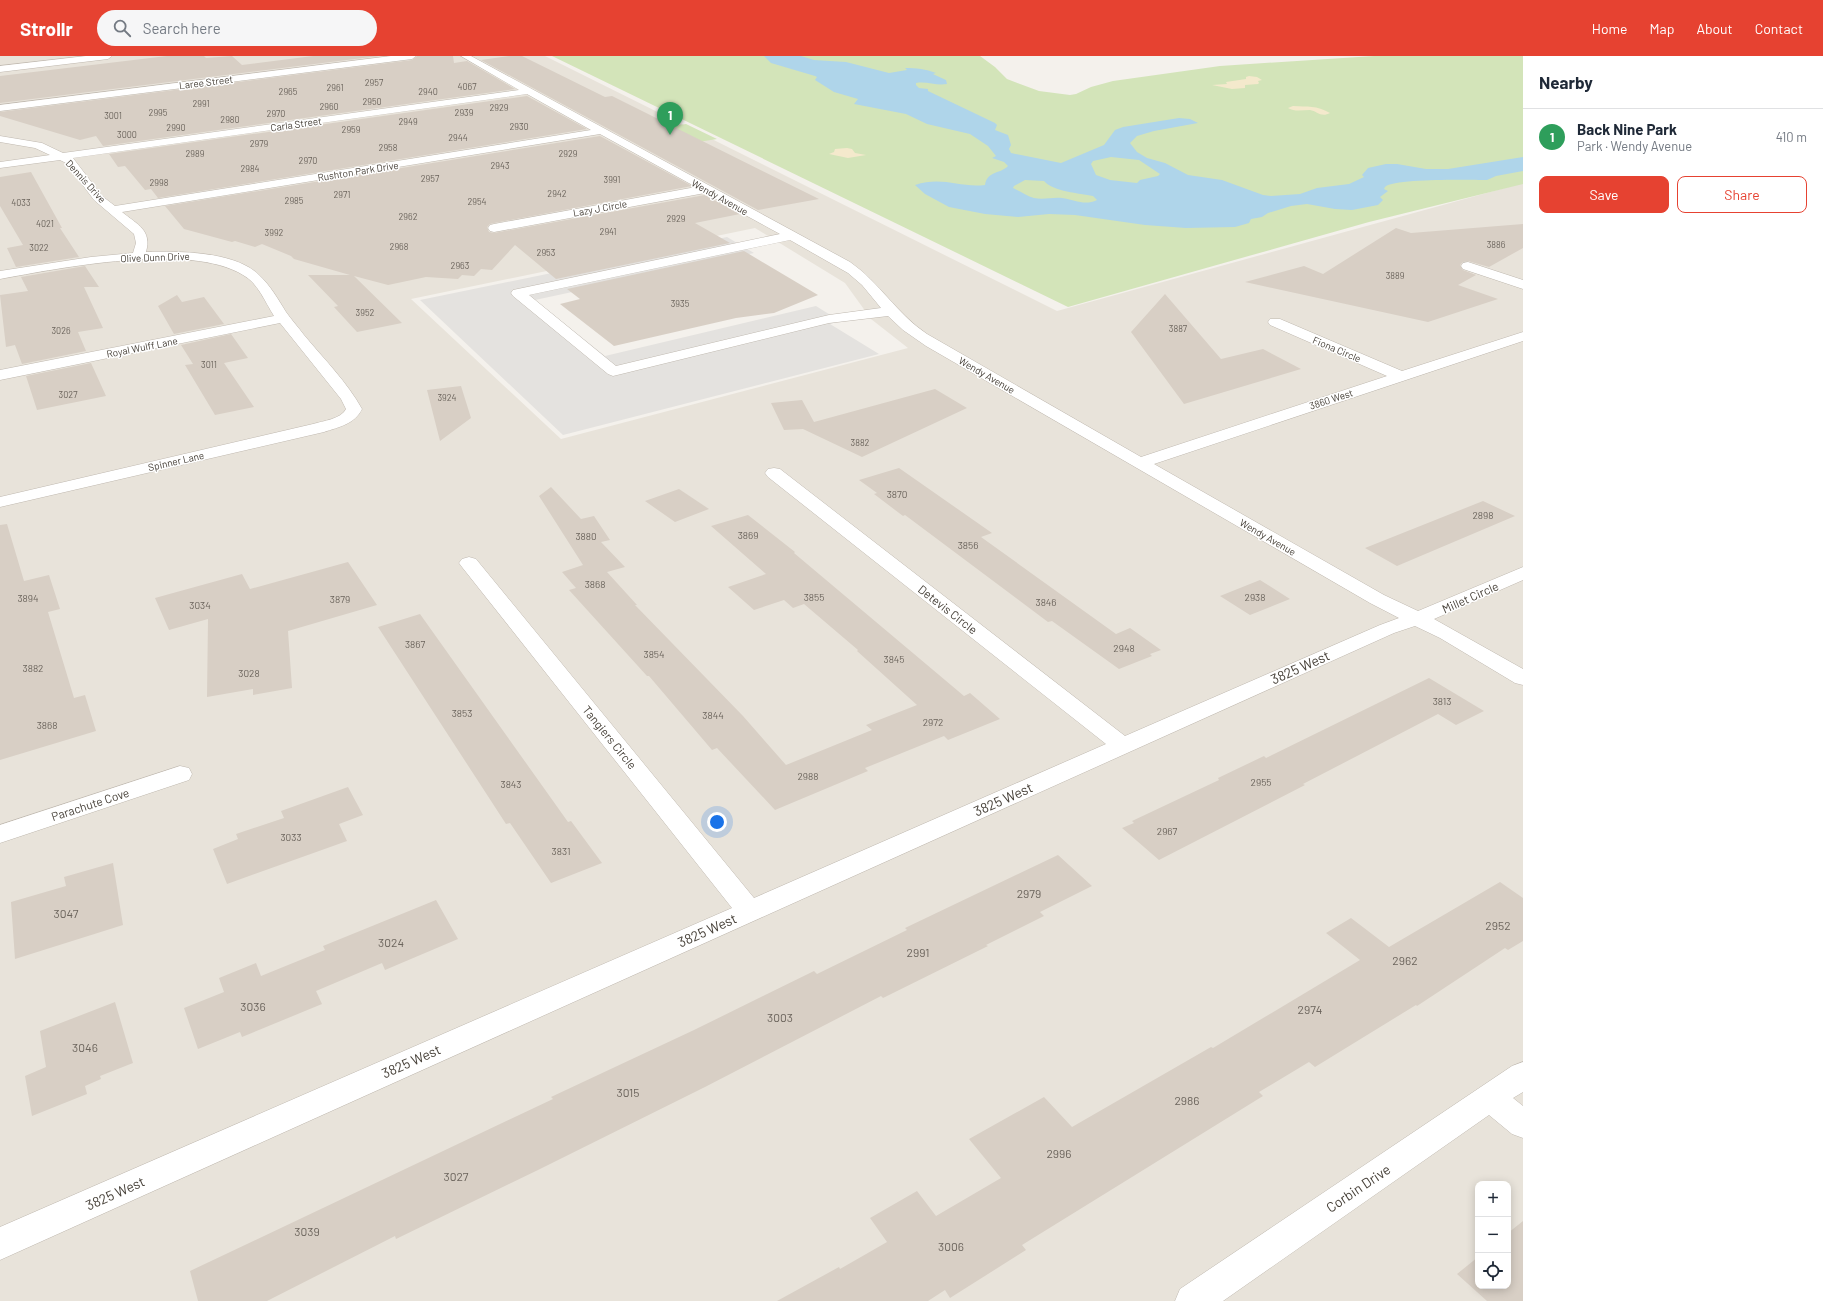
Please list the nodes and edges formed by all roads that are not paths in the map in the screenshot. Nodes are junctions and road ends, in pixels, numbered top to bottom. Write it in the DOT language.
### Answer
graph roads {
  1 [pos="108,56"];
  2 [pos="412,56"];
  3 [pos="465,56"];
  4 [pos="0,68"];
  5 [pos="529,91"];
  6 [pos="0,108"];
  7 [pos="602,131"];
  8 [pos="0,139"];
  9 [pos="63,157"];
  10 [pos="0,165"];
  11 [pos="706,189"];
  12 [pos="114,210"];
  13 [pos="494,228"];
  14 [pos="791,236"];
  15 [pos="138,256"];
  16 [pos="1468,266"];
  17 [pos="0,275"];
  18 [pos="1523,285"];
  19 [pos="891,311"];
  20 [pos="284,318"];
  21 [pos="1275,322"];
  22 [pos="1523,336"];
  23 [pos="0,375"];
  24 [pos="1400,376"];
  25 [pos="351,415"];
  26 [pos="1139,463"];
  27 [pos="774,473"];
  28 [pos="0,502"];
  29 [pos="469,563"];
  30 [pos="1523,573"];
  31 [pos="1415,619"];
  32 [pos="1523,678"];
  33 [pos="1123,746"];
  34 [pos="180,774"];
  35 [pos="0,834"];
  36 [pos="750,911"];
  37 [pos="1523,1075"];
  38 [pos="1490,1098"];
  39 [pos="1523,1124"];
  40 [pos="0,1244"];
  41 [pos="1193,1301"];
  1 -- 4 [label="street"];
  2 -- 6 [label="street, Laree Street"];
  3 -- 5 [label="street, Wendy Avenue"];
  5 -- 7 [label="street, Wendy Avenue"];
  5 -- 9 [label="street, Carla Street"];
  7 -- 11 [label="street, Wendy Avenue"];
  7 -- 12 [label="street, Rushton Park Drive"];
  8 -- 9 [label="street, Dennis Drive"];
  9 -- 10 [label="street, Carla Street"];
  9 -- 12 [label="street, Dennis Drive"];
  11 -- 13 [label="street, Lazy J Circle"];
  11 -- 14 [label="street, Wendy Avenue"];
  12 -- 15 [label="street, Dennis Drive"];
  14 -- 19 [label="street, Wendy Avenue"];
  14 -- 19 [label="street"];
  15 -- 17 [label="street, Olive Dunn Drive"];
  15 -- 20 [label="street, Olive Dunn Drive"];
  16 -- 18 [label="street"];
  19 -- 26 [label="street, Wendy Avenue"];
  20 -- 23 [label="street, Royal Wulff Lane"];
  20 -- 25 [label="street, Olive Dunn Drive"];
  21 -- 24 [label="street, Fiona Circle"];
  22 -- 24 [label="street, 3860 West"];
  24 -- 26 [label="street, 3860 West"];
  25 -- 28 [label="street, Spinner Lane"];
  26 -- 31 [label="street, Wendy Avenue"];
  27 -- 33 [label="street, Detevis Circle"];
  29 -- 36 [label="street, Tangiers Circle"];
  30 -- 31 [label="street, Millet Circle"];
  31 -- 32 [label="street, Wendy Avenue"];
  31 -- 33 [label="street, 3825 West"];
  33 -- 36 [label="street, 3825 West"];
  34 -- 35 [label="street, Parachute Cove"];
  36 -- 40 [label="street, 3825 West"];
  37 -- 38 [label="street, Corbin Drive"];
  38 -- 39 [label="street"];
  38 -- 41 [label="street, Corbin Drive"];
}
